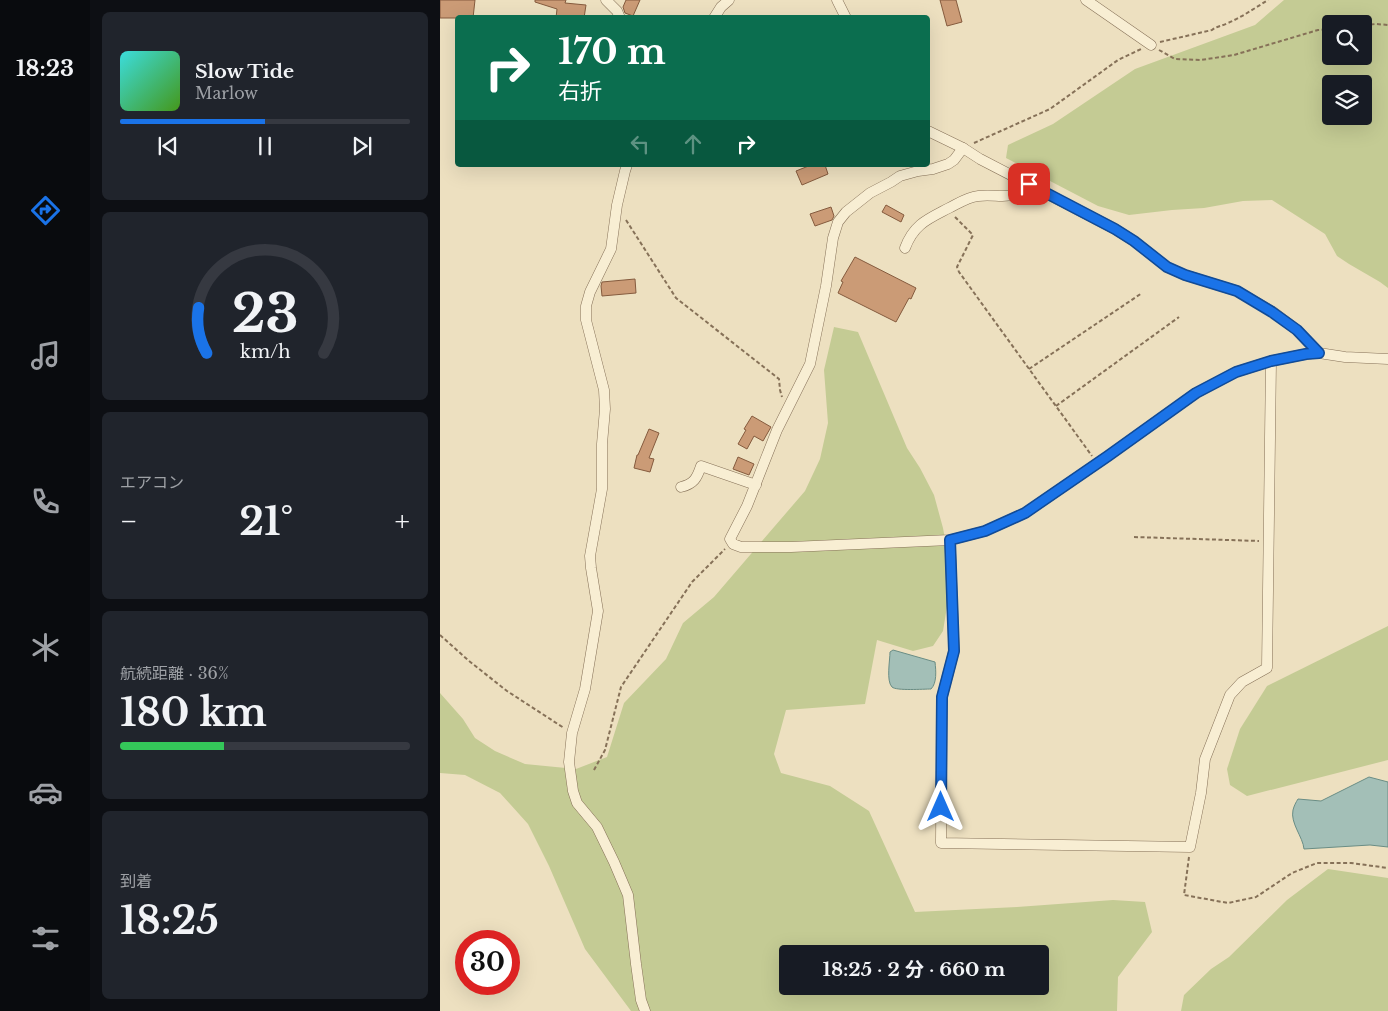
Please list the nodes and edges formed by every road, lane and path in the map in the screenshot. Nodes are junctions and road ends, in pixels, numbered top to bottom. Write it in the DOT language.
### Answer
graph roads {
  1 [pos="606,0"];
  2 [pos="729,0"];
  3 [pos="837,0"];
  4 [pos="1086,0"];
  5 [pos="1268,0"];
  6 [pos="619,15"];
  7 [pos="716,15"];
  8 [pos="844,15"];
  9 [pos="1372,24"];
  10 [pos="1388,25"];
  11 [pos="1322,30"];
  12 [pos="1151,45"];
  13 [pos="930,132"];
  14 [pos="963,148"];
  15 [pos="626,167"];
  16 [pos="1029,184"];
  17 [pos="947,209"];
  18 [pos="626,220"];
  19 [pos="905,248"];
  20 [pos="1142,293"];
  21 [pos="1179,317"];
  22 [pos="1319,353"];
  23 [pos="1388,359"];
  24 [pos="1271,361"];
  25 [pos="1029,369"];
  26 [pos="790,403"];
  27 [pos="1056,406"];
  28 [pos="1098,464"];
  29 [pos="756,485"];
  30 [pos="681,487"];
  31 [pos="1134,537"];
  32 [pos="950,540"];
  33 [pos="1268,541"];
  34 [pos="732,542"];
  35 [pos="440,635"];
  36 [pos="572,733"];
  37 [pos="594,770"];
  38 [pos="1190,847"];
  39 [pos="1388,868"];
  40 [pos="645,1011"];
  1 -- 6 [label="street"];
  2 -- 7 [label="street"];
  3 -- 8 [label="street"];
  4 -- 12 [label="street"];
  5 -- 12 [label="path"];
  9 -- 10 [label="path"];
  11 -- 12 [label="path"];
  12 -- 14 [label="path"];
  13 -- 14 [label="street"];
  14 -- 16 [label="street"];
  14 -- 26 [label="street"];
  15 -- 36 [label="street"];
  16 -- 17 [label="street"];
  16 -- 22 [label="street"];
  17 -- 19 [label="street"];
  17 -- 25 [label="path"];
  18 -- 26 [label="path"];
  20 -- 25 [label="path"];
  21 -- 27 [label="path"];
  22 -- 23 [label="street"];
  22 -- 24 [label="street"];
  24 -- 28 [label="street"];
  24 -- 33 [label="street"];
  25 -- 27 [label="path"];
  26 -- 29 [label="street"];
  27 -- 28 [label="path"];
  28 -- 32 [label="street"];
  29 -- 30 [label="street"];
  29 -- 34 [label="street"];
  31 -- 33 [label="path"];
  32 -- 34 [label="street"];
  32 -- 38 [label="street"];
  33 -- 38 [label="street"];
  34 -- 37 [label="path"];
  35 -- 36 [label="path"];
  36 -- 40 [label="street"];
  38 -- 39 [label="path"];
}
